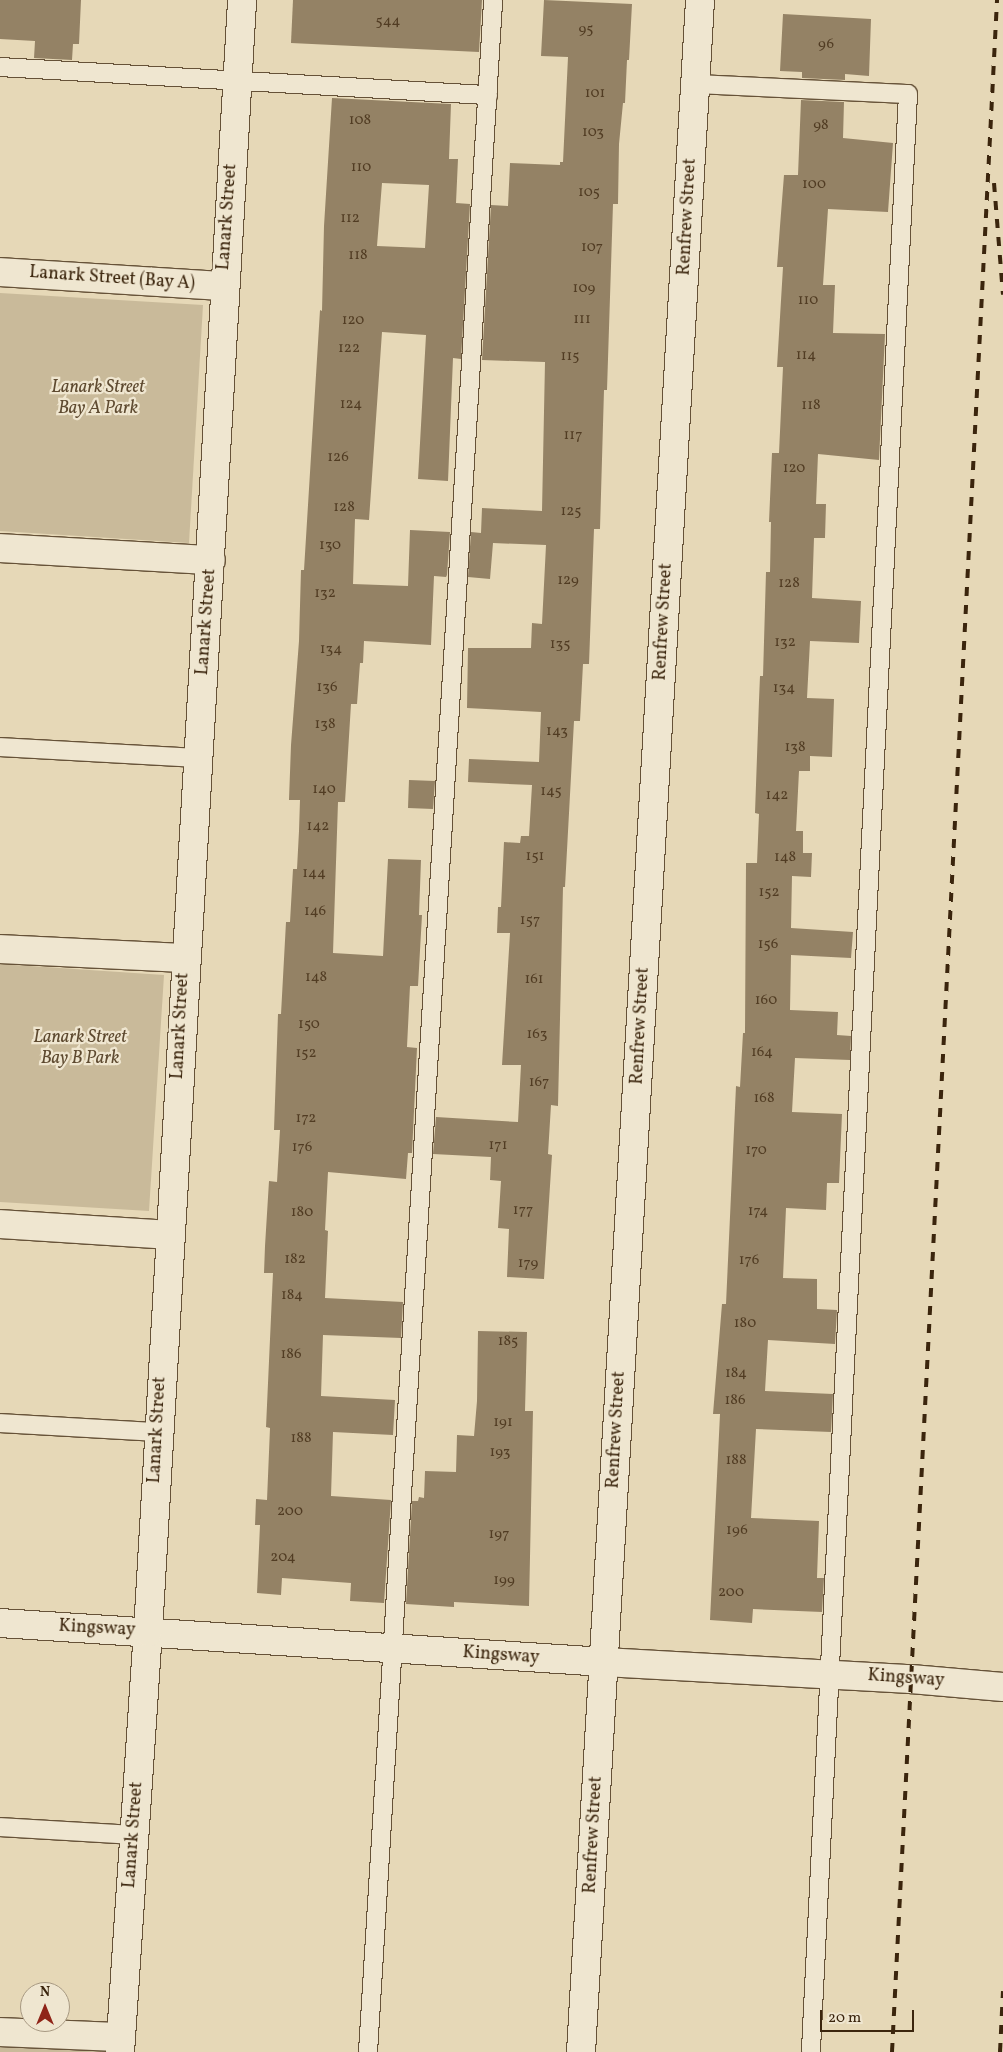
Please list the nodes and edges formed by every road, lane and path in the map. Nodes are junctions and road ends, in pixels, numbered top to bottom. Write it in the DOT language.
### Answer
graph roads {
  1 [pos="242,0"];
  2 [pos="493,0"];
  3 [pos="700,0"];
  4 [pos="0,67"];
  5 [pos="237,80"];
  6 [pos="695,84"];
  7 [pos="488,95"];
  8 [pos="0,272"];
  9 [pos="224,286"];
  10 [pos="0,548"];
  11 [pos="211,560"];
  12 [pos="0,747"];
  13 [pos="198,758"];
  14 [pos="0,949"];
  15 [pos="185,958"];
  16 [pos="0,1224"];
  17 [pos="169,1235"];
  18 [pos="0,1423"];
  19 [pos="158,1432"];
  20 [pos="0,1623"];
  21 [pos="148,1632"];
  22 [pos="391,1648"];
  23 [pos="604,1662"];
  24 [pos="831,1674"];
  25 [pos="1003,1687"];
  26 [pos="0,1827"];
  27 [pos="134,1835"];
  28 [pos="0,2032"];
  29 [pos="121,2045"];
  30 [pos="368,2052"];
  31 [pos="581,2052"];
  32 [pos="811,2052"];
  1 -- 5 [label="street, Lanark Street"];
  2 -- 7 [label="lane"];
  3 -- 6 [label="street, Renfrew Street"];
  4 -- 5 [label="lane"];
  5 -- 7 [label="lane"];
  5 -- 9 [label="street, Lanark Street"];
  6 -- 23 [label="street, Renfrew Street"];
  6 -- 24 [label="lane"];
  7 -- 22 [label="lane"];
  8 -- 9 [label="street, Lanark Street (Bay A)"];
  9 -- 11 [label="street, Lanark Street"];
  10 -- 11 [label="street"];
  11 -- 13 [label="street, Lanark Street"];
  12 -- 13 [label="lane"];
  13 -- 15 [label="street, Lanark Street"];
  14 -- 15 [label="street"];
  15 -- 17 [label="street, Lanark Street"];
  16 -- 17 [label="street"];
  17 -- 19 [label="street, Lanark Street"];
  18 -- 19 [label="lane"];
  19 -- 21 [label="street, Lanark Street"];
  20 -- 21 [label="street, Kingsway"];
  21 -- 22 [label="street, Kingsway"];
  21 -- 27 [label="street, Lanark Street"];
  22 -- 23 [label="street, Kingsway"];
  22 -- 30 [label="lane"];
  23 -- 24 [label="street, Kingsway"];
  23 -- 31 [label="street, Renfrew Street"];
  24 -- 25 [label="street, Kingsway"];
  24 -- 32 [label="lane"];
  26 -- 27 [label="lane"];
  27 -- 29 [label="street, Lanark Street"];
  28 -- 29 [label="street"];
}
